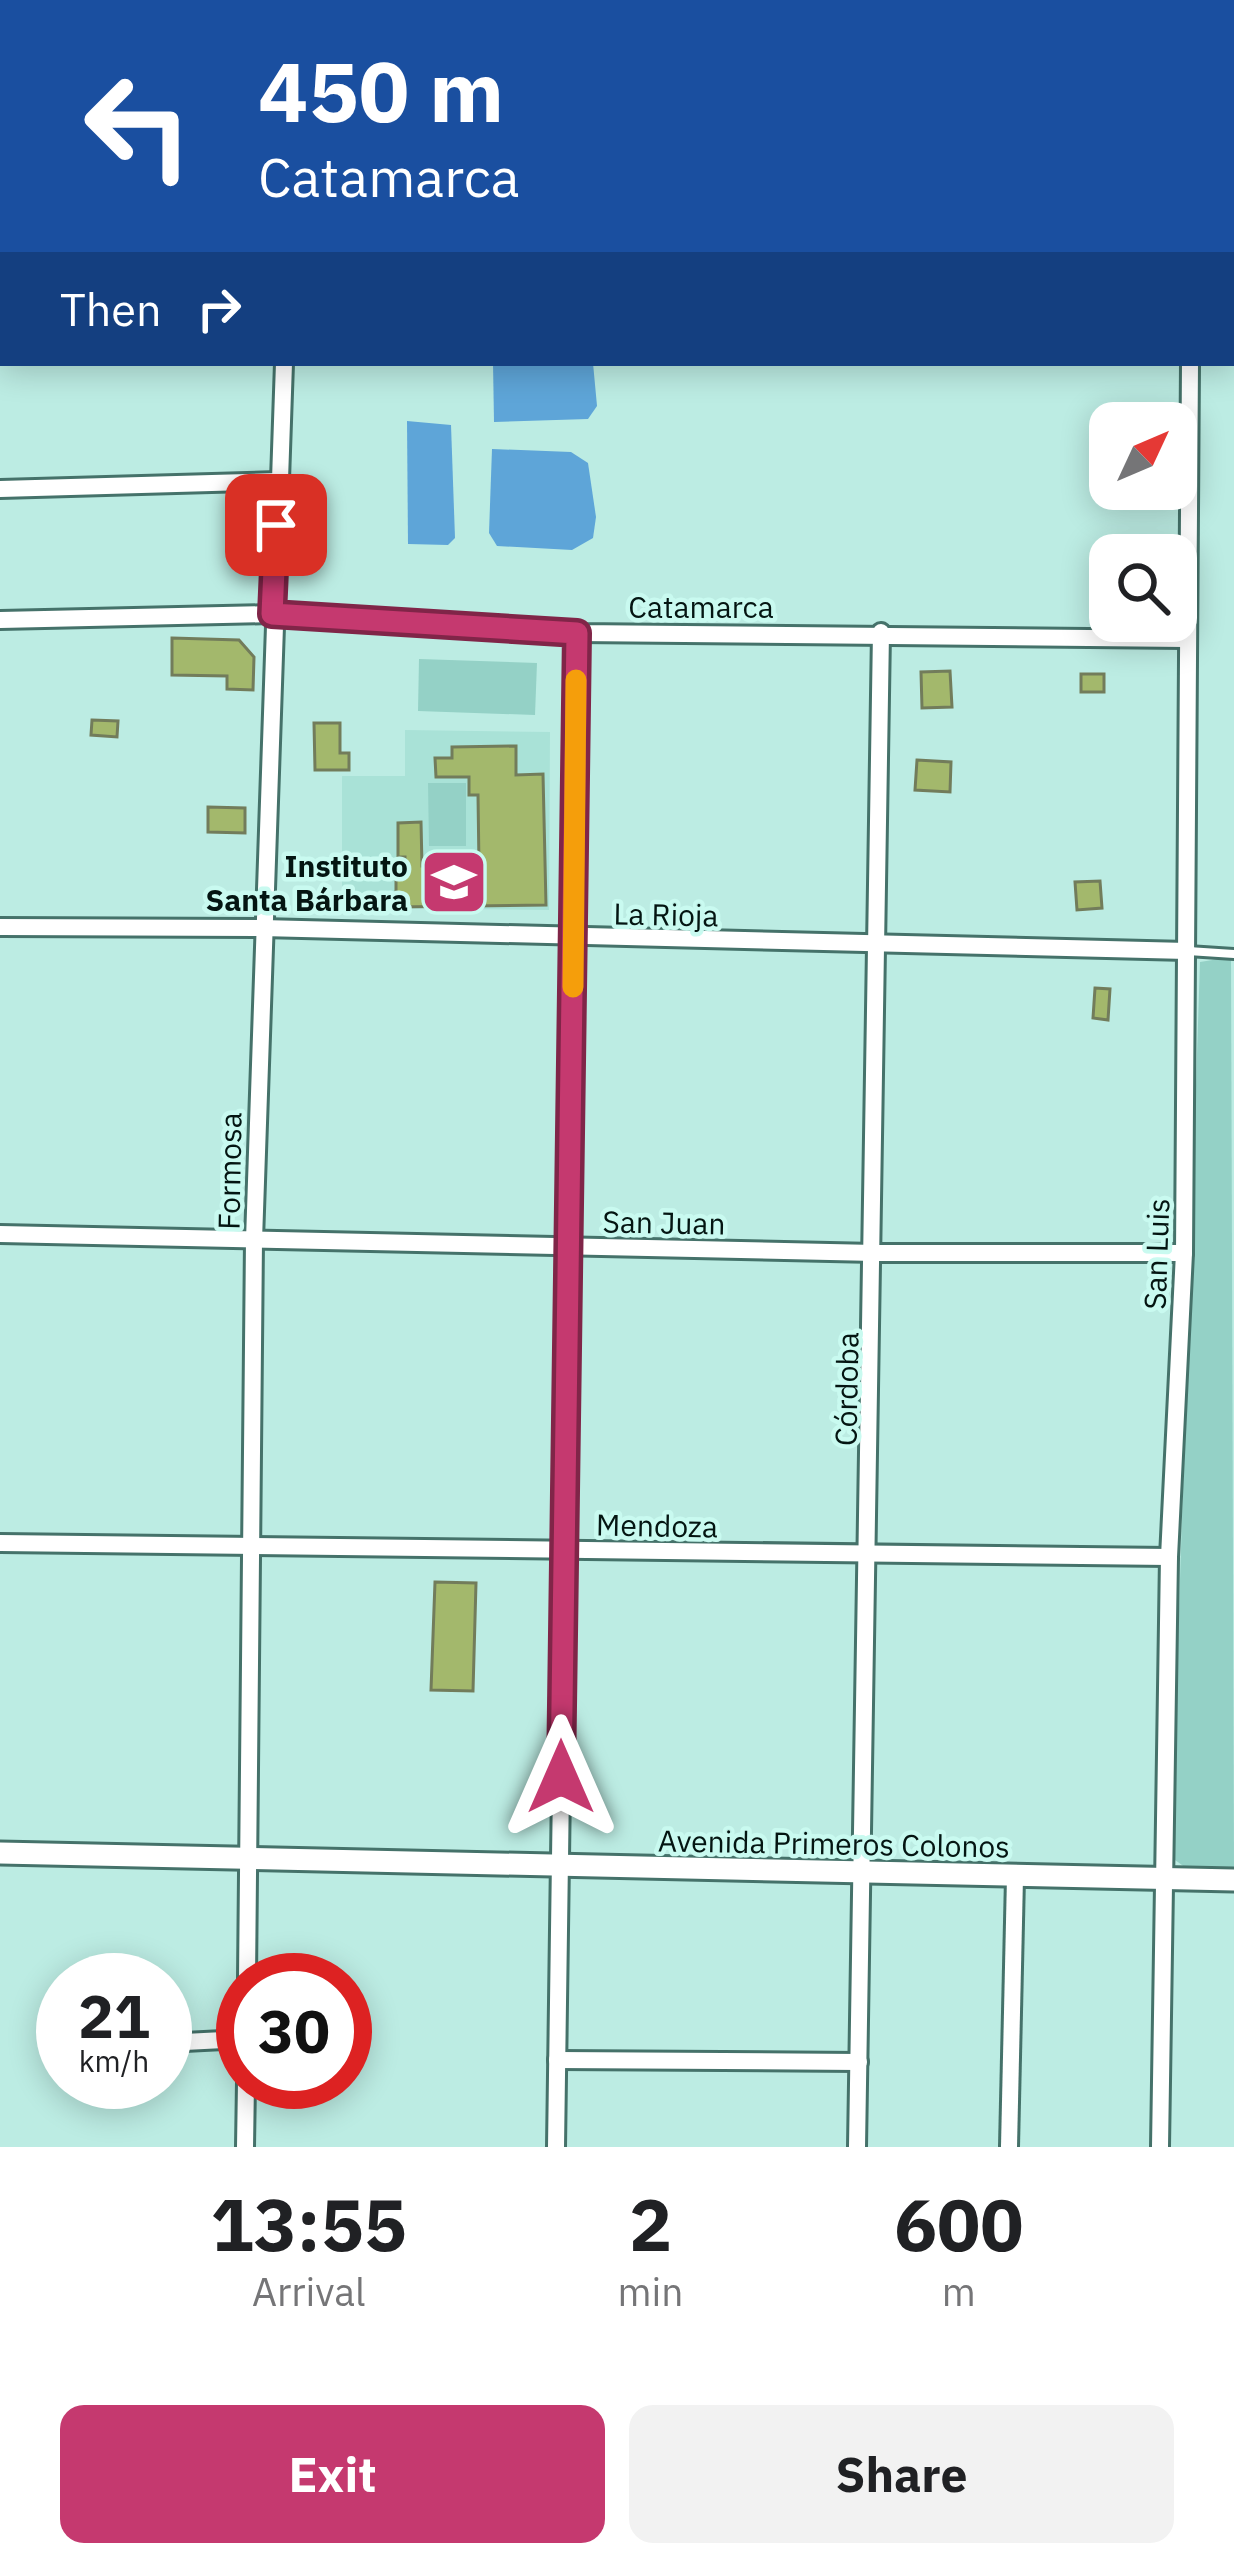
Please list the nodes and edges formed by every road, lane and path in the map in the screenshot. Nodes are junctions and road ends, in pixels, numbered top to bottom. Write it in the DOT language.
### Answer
graph roads {
  1 [pos="284,366"];
  2 [pos="1190,366"];
  3 [pos="278,481"];
  4 [pos="0,489"];
  5 [pos="1188,534"];
  6 [pos="272,614"];
  7 [pos="0,620"];
  8 [pos="881,632"];
  9 [pos="577,633"];
  10 [pos="1089,637"];
  11 [pos="1186,642"];
  12 [pos="0,927"];
  13 [pos="262,928"];
  14 [pos="574,939"];
  15 [pos="877,945"];
  16 [pos="1187,951"];
  17 [pos="1234,954"];
  18 [pos="0,1234"];
  19 [pos="254,1240"];
  20 [pos="569,1247"];
  21 [pos="875,1253"];
  22 [pos="1184,1253"];
  23 [pos="0,1543"];
  24 [pos="255,1546"];
  25 [pos="562,1550"];
  26 [pos="870,1555"];
  27 [pos="1169,1557"];
  28 [pos="0,1853"];
  29 [pos="249,1856"];
  30 [pos="561,1867"];
  31 [pos="863,1872"];
  32 [pos="1015,1877"];
  33 [pos="1164,1880"];
  34 [pos="1234,1880"];
  35 [pos="247,1953"];
  36 [pos="557,2060"];
  37 [pos="859,2062"];
  38 [pos="245,2109"];
  39 [pos="244,2147"];
  40 [pos="556,2147"];
  41 [pos="857,2147"];
  42 [pos="1009,2147"];
  43 [pos="1160,2147"];
  1 -- 3 [label="street, Formosa"];
  2 -- 5 [label="street, San Luis"];
  3 -- 4 [label="street"];
  3 -- 6 [label="street, Formosa"];
  6 -- 7 [label="street, Catamarca"];
  6 -- 9 [label="street, Catamarca"];
  6 -- 13 [label="street, Formosa"];
  8 -- 9 [label="street, Catamarca"];
  8 -- 10 [label="street, Catamarca"];
  8 -- 15 [label="street, Córdoba"];
  9 -- 14 [label="street"];
  11 -- 16 [label="street, San Luis"];
  12 -- 13 [label="street, La Rioja"];
  13 -- 14 [label="street, La Rioja"];
  13 -- 19 [label="street, Formosa"];
  14 -- 15 [label="street, La Rioja"];
  14 -- 20 [label="street"];
  15 -- 16 [label="street, La Rioja"];
  15 -- 21 [label="street, Córdoba"];
  16 -- 17 [label="lane"];
  16 -- 22 [label="street, San Luis"];
  18 -- 19 [label="street, San Juan"];
  19 -- 20 [label="street, San Juan"];
  19 -- 24 [label="street, Formosa"];
  20 -- 21 [label="street, San Juan"];
  20 -- 25 [label="street"];
  21 -- 22 [label="street, San Juan"];
  21 -- 26 [label="street, Córdoba"];
  22 -- 27 [label="street, San Luis"];
  23 -- 24 [label="street, Mendoza"];
  24 -- 25 [label="street, Mendoza"];
  24 -- 29 [label="street, Formosa"];
  25 -- 26 [label="street, Mendoza"];
  25 -- 30 [label="street"];
  26 -- 27 [label="street, Mendoza"];
  26 -- 31 [label="street, Córdoba"];
  27 -- 33 [label="street, San Luis"];
  28 -- 29 [label="street, Avenida Primeros Colonos"];
  29 -- 30 [label="street, Avenida Primeros Colonos"];
  29 -- 35 [label="street, Formosa"];
  30 -- 31 [label="street, Avenida Primeros Colonos"];
  30 -- 36 [label="street"];
  31 -- 32 [label="street, Avenida Primeros Colonos"];
  31 -- 37 [label="street, Córdoba"];
  32 -- 33 [label="street, Avenida Primeros Colonos"];
  32 -- 42 [label="street"];
  33 -- 34 [label="street, Avenida Primeros Colonos"];
  33 -- 43 [label="street, San Luis"];
  36 -- 37 [label="street"];
  36 -- 40 [label="street"];
  37 -- 41 [label="street, Córdoba"];
  38 -- 39 [label="street"];
}
